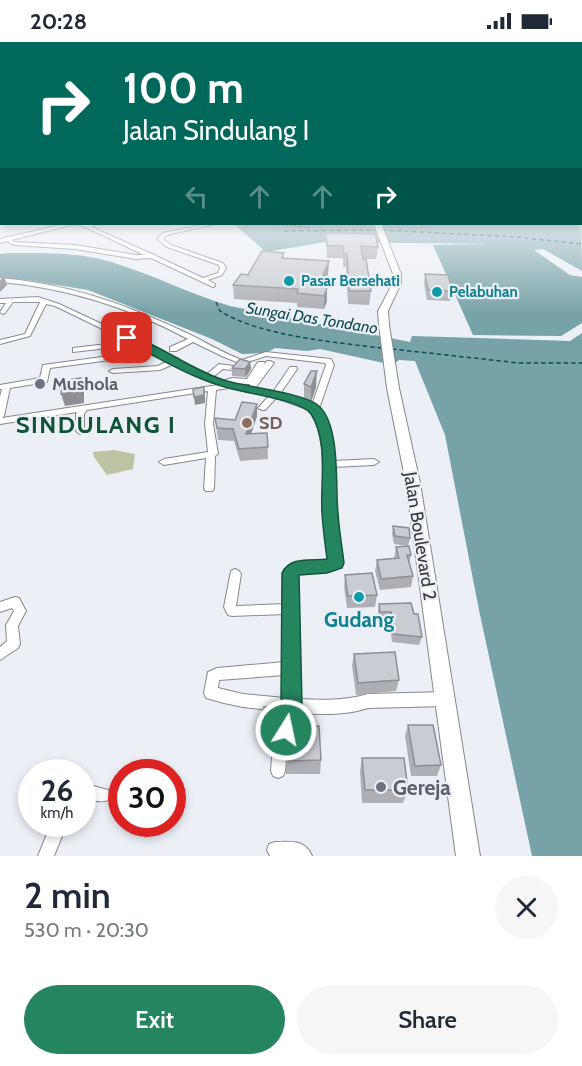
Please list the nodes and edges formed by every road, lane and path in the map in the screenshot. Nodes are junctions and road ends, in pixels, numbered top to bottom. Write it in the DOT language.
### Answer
graph roads {
  1 [pos="116,238"];
  2 [pos="161,238"];
  3 [pos="382,238"];
  4 [pos="3,240"];
  5 [pos="154,256"];
  6 [pos="0,280"];
  7 [pos="11,300"];
  8 [pos="0,301"];
  9 [pos="44,301"];
  10 [pos="3,312"];
  11 [pos="127,338"];
  12 [pos="193,339"];
  13 [pos="0,342"];
  14 [pos="150,348"];
  15 [pos="173,349"];
  16 [pos="76,350"];
  17 [pos="175,360"];
  18 [pos="230,368"];
  19 [pos="293,369"];
  20 [pos="113,371"];
  21 [pos="209,376"];
  22 [pos="225,385"];
  23 [pos="3,387"];
  24 [pos="212,388"];
  25 [pos="249,391"];
  26 [pos="275,395"];
  27 [pos="84,408"];
  28 [pos="262,408"];
  29 [pos="315,409"];
  30 [pos="0,416"];
  31 [pos="0,421"];
  32 [pos="80,431"];
  33 [pos="211,455"];
  34 [pos="164,462"];
  35 [pos="374,462"];
  36 [pos="330,464"];
  37 [pos="209,489"];
  38 [pos="235,574"];
  39 [pos="0,607"];
  40 [pos="291,609"];
  41 [pos="0,654"];
  42 [pos="290,668"];
  43 [pos="446,699"];
  44 [pos="294,706"];
  45 [pos="278,771"];
  46 [pos="96,794"];
  47 [pos="103,795"];
  48 [pos="54,837"];
  49 [pos="275,850"];
  50 [pos="46,856"];
  51 [pos="304,856"];
  52 [pos="468,856"];
  1 -- 5 [label="street"];
  2 -- 5 [label="street"];
  3 -- 43 [label="main road, Jalan Boulevard 2"];
  4 -- 5 [label="street"];
  6 -- 12 [label="street"];
  7 -- 8 [label="street"];
  7 -- 9 [label="street"];
  7 -- 10 [label="street"];
  9 -- 11 [label="street"];
  9 -- 13 [label="street"];
  11 -- 14 [label="street"];
  11 -- 16 [label="street"];
  12 -- 15 [label="street"];
  12 -- 29 [label="street"];
  14 -- 17 [label="street"];
  14 -- 23 [label="street"];
  17 -- 20 [label="street"];
  17 -- 21 [label="street"];
  18 -- 21 [label="street"];
  19 -- 26 [label="street"];
  21 -- 22 [label="street"];
  22 -- 24 [label="street"];
  22 -- 25 [label="street"];
  22 -- 25 [label="street"];
  23 -- 30 [label="street"];
  24 -- 27 [label="street"];
  24 -- 33 [label="street"];
  25 -- 26 [label="street"];
  26 -- 28 [label="street"];
  26 -- 29 [label="street"];
  27 -- 31 [label="street"];
  27 -- 32 [label="street"];
  29 -- 36 [label="street"];
  33 -- 34 [label="street"];
  33 -- 37 [label="street"];
  35 -- 36 [label="street"];
  36 -- 40 [label="street"];
  38 -- 40 [label="street"];
  39 -- 41 [label="street"];
  40 -- 42 [label="street"];
  42 -- 44 [label="street"];
  42 -- 44 [label="street"];
  43 -- 44 [label="street"];
  43 -- 52 [label="main road, Jalan Boulevard 2"];
  44 -- 45 [label="street"];
  46 -- 47 [label="street"];
  48 -- 50 [label="street"];
  49 -- 51 [label="street"];
}
